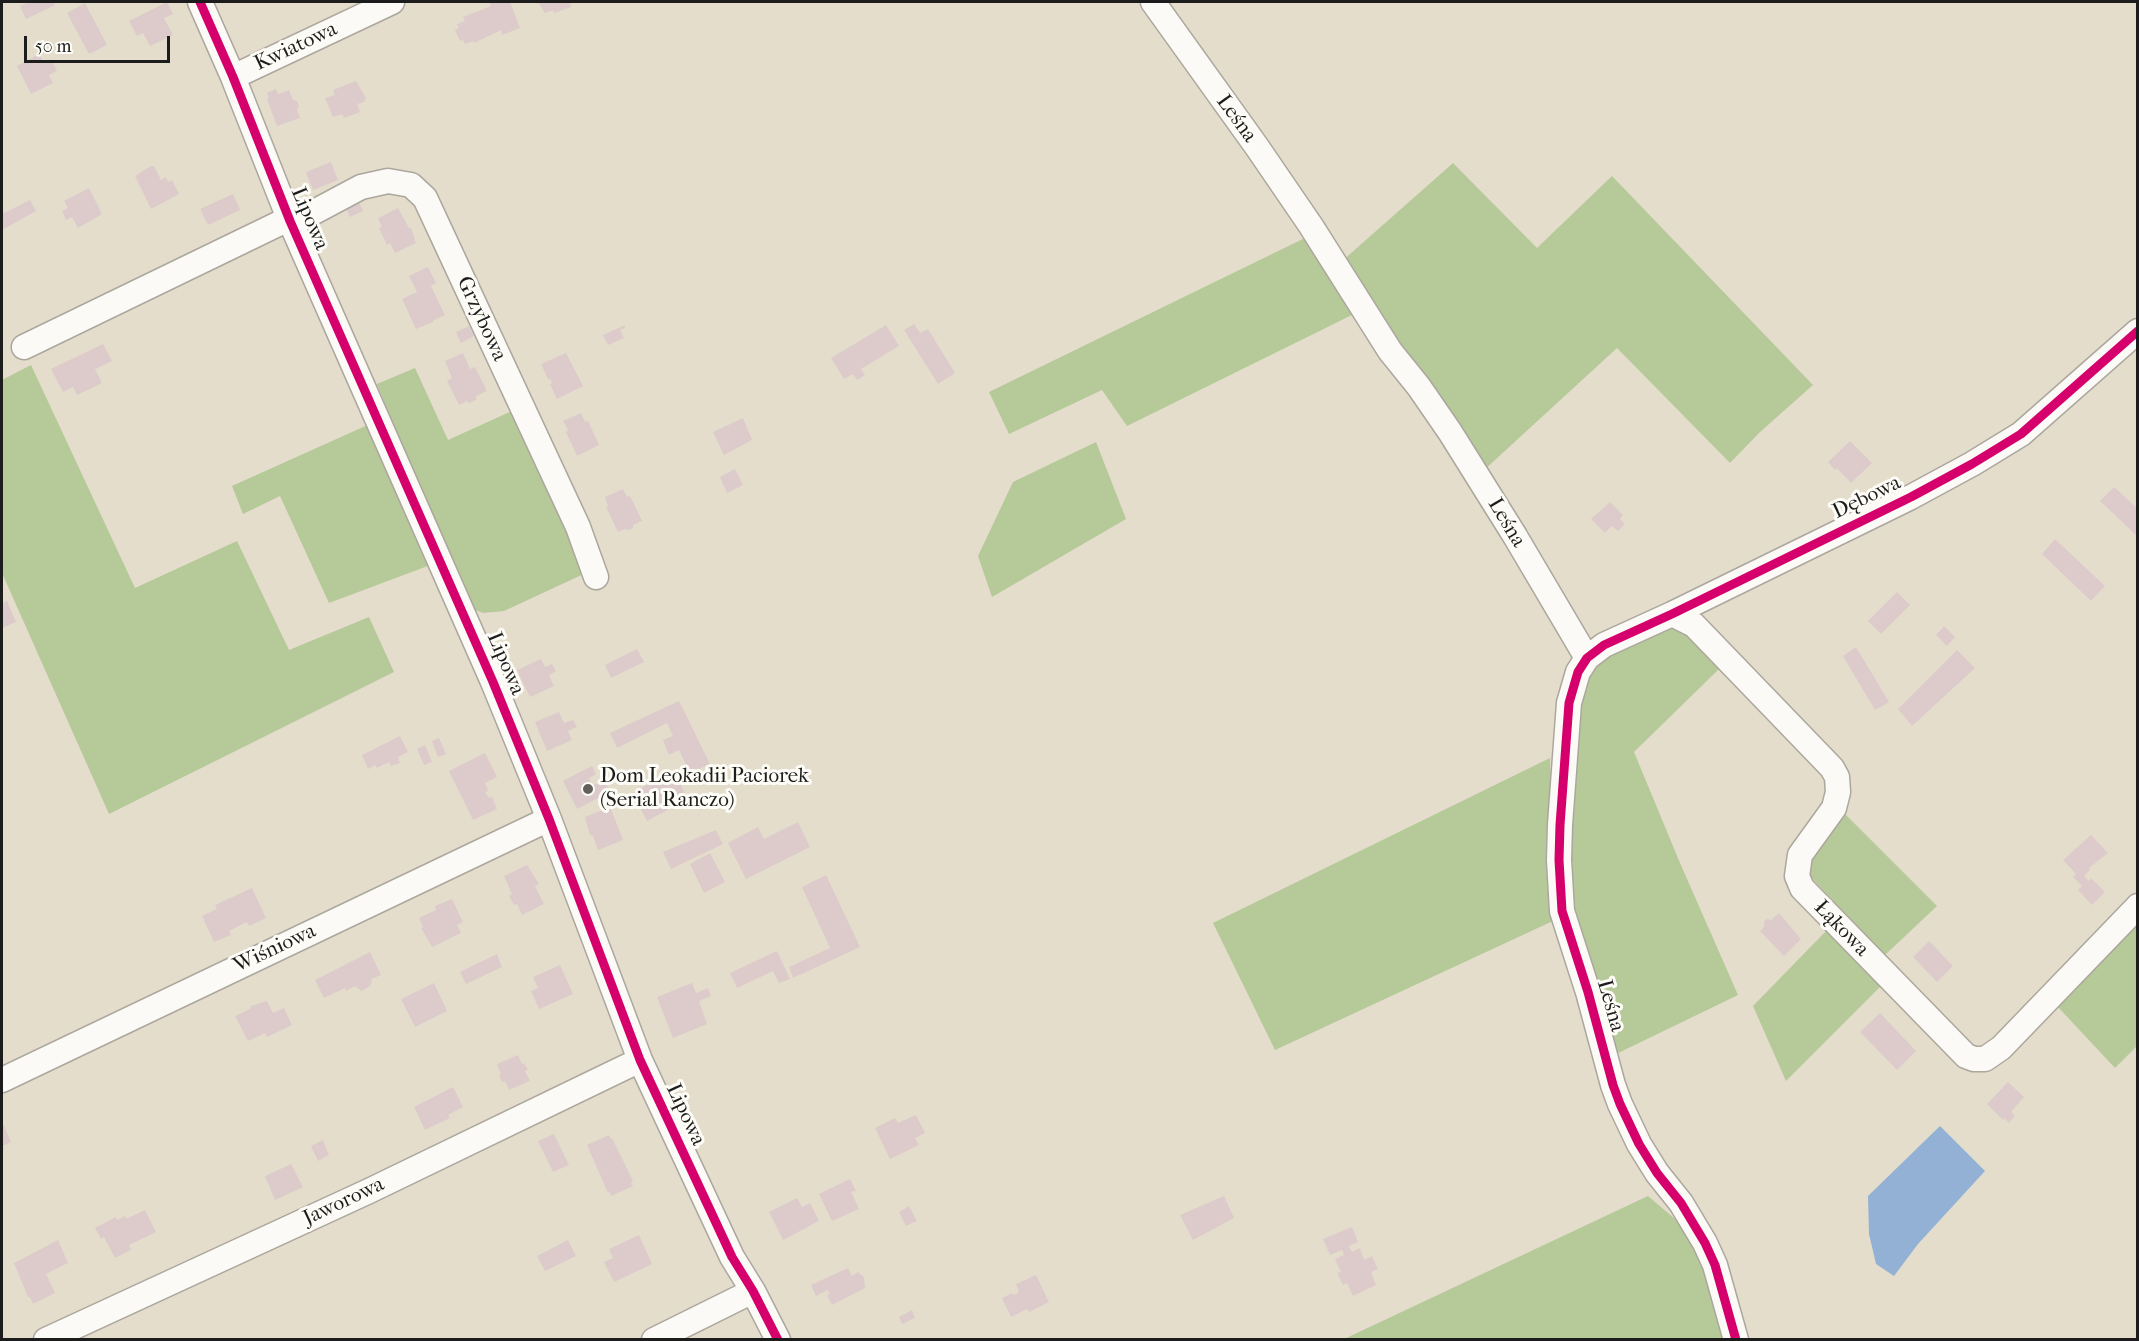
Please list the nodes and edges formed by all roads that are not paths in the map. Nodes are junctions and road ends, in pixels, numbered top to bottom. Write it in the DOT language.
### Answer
graph roads {
  1 [pos="200,2"];
  2 [pos="392,2"];
  3 [pos="1153,2"];
  4 [pos="233,76"];
  5 [pos="290,221"];
  6 [pos="2138,332"];
  7 [pos="24,347"];
  8 [pos="596,577"];
  9 [pos="1672,614"];
  10 [pos="1587,658"];
  11 [pos="549,819"];
  12 [pos="2138,906"];
  13 [pos="640,1060"];
  14 [pos="2,1080"];
  15 [pos="753,1291"];
  16 [pos="46,1340"];
  17 [pos="654,1340"];
  18 [pos="778,1340"];
  19 [pos="1736,1340"];
  1 -- 4 [label="street, Lipowa"];
  2 -- 4 [label="street, Kwiatowa"];
  3 -- 10 [label="street, Leśna"];
  4 -- 5 [label="street, Lipowa"];
  5 -- 7 [label="street, Grzybowa"];
  5 -- 8 [label="street, Grzybowa"];
  5 -- 11 [label="street, Lipowa"];
  6 -- 9 [label="street, Dębowa"];
  9 -- 10 [label="street, Dębowa"];
  9 -- 12 [label="street, Łąkowa"];
  10 -- 19 [label="street, Leśna"];
  11 -- 13 [label="street, Lipowa"];
  11 -- 14 [label="street, Wiśniowa"];
  13 -- 15 [label="street, Lipowa"];
  13 -- 16 [label="street, Jaworowa"];
  15 -- 17 [label="street"];
  15 -- 18 [label="street, Lipowa"];
}
